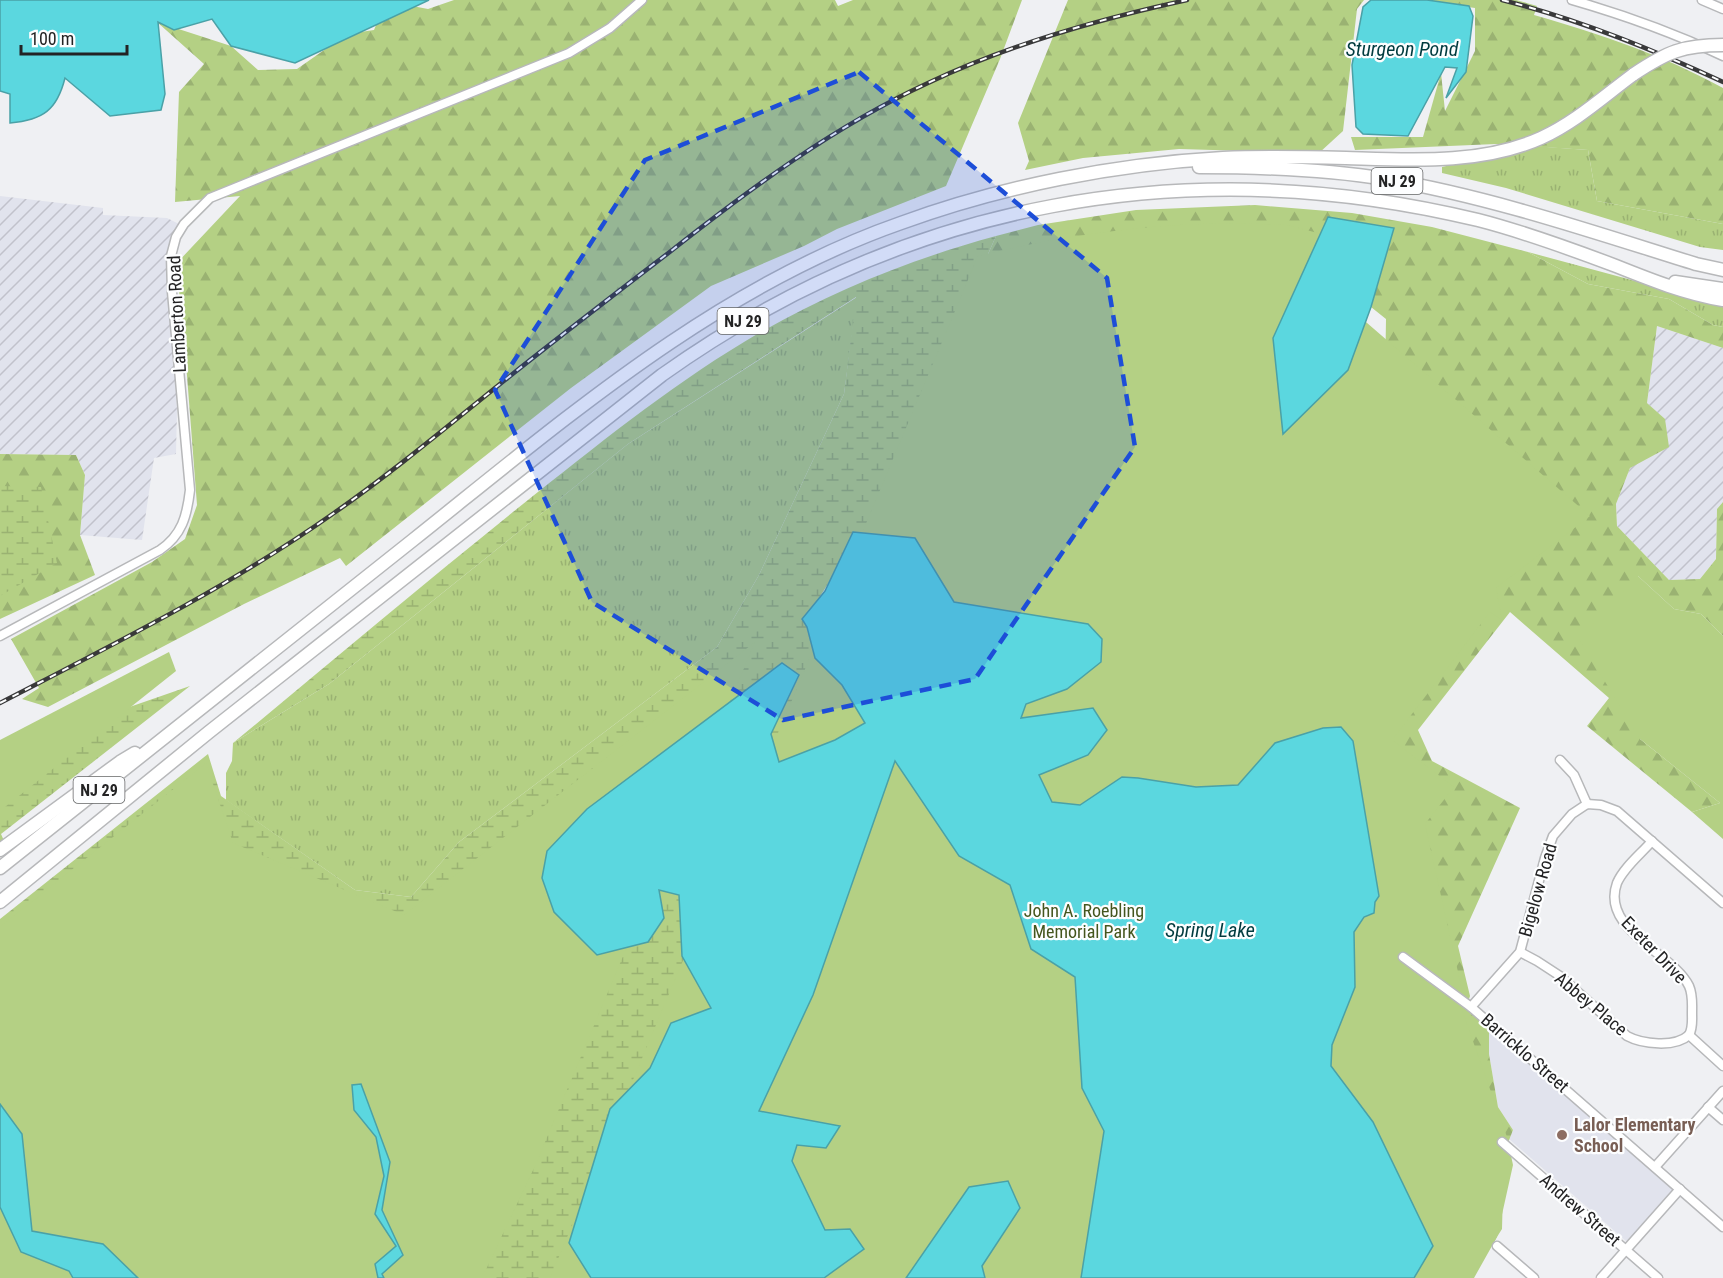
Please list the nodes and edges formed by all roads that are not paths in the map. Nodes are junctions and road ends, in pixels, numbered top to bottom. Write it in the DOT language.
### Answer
graph roads {
  1 [pos="642,0"];
  2 [pos="1572,0"];
  3 [pos="1702,0"];
  4 [pos="1723,9"];
  5 [pos="1723,45"];
  6 [pos="1723,57"];
  7 [pos="1061,180"];
  8 [pos="1599,260"];
  9 [pos="1723,270"];
  10 [pos="1723,289"];
  11 [pos="1723,300"];
  12 [pos="0,636"];
  13 [pos="168,735"];
  14 [pos="1560,760"];
  15 [pos="142,787"];
  16 [pos="1587,804"];
  17 [pos="1652,841"];
  18 [pos="0,850"];
  19 [pos="0,868"];
  20 [pos="0,902"];
  21 [pos="1723,903"];
  22 [pos="0,907"];
  23 [pos="1520,952"];
  24 [pos="1402,957"];
  25 [pos="1471,1007"];
  26 [pos="1689,1035"];
  27 [pos="1723,1066"];
  28 [pos="1723,1091"];
  29 [pos="1708,1107"];
  30 [pos="1723,1120"];
  31 [pos="1502,1142"];
  32 [pos="1655,1167"];
  33 [pos="1680,1189"];
  34 [pos="1723,1227"];
  35 [pos="1497,1246"];
  36 [pos="1626,1250"];
  37 [pos="1534,1278"];
  38 [pos="1601,1278"];
  39 [pos="1658,1278"];
  1 -- 12 [label="street, Lamberton Road"];
  2 -- 6 [label="street"];
  3 -- 4 [label="street"];
  5 -- 7 [label="highway, bridge"];
  7 -- 9 [label="highway, NJ 29"];
  7 -- 13 [label="highway, NJ 29"];
  8 -- 10 [label="highway, NJ 29"];
  8 -- 11 [label="highway"];
  8 -- 15 [label="highway, NJ 29"];
  13 -- 18 [label="highway"];
  13 -- 19 [label="highway, NJ 29"];
  14 -- 16 [label="street"];
  15 -- 20 [label="highway, NJ 29"];
  15 -- 22 [label="highway"];
  16 -- 17 [label="street"];
  16 -- 23 [label="street, Bigelow Road"];
  17 -- 21 [label="street"];
  17 -- 26 [label="street, Exeter Drive"];
  23 -- 25 [label="street, Bigelow Road"];
  23 -- 26 [label="street, Abbey Place"];
  24 -- 25 [label="street, Barricklo Street"];
  25 -- 32 [label="street, Barricklo Street"];
  26 -- 27 [label="street"];
  28 -- 29 [label="street"];
  29 -- 30 [label="street"];
  29 -- 32 [label="street"];
  31 -- 36 [label="street, Andrew Street"];
  32 -- 33 [label="street, Barricklo Street"];
  33 -- 34 [label="street, Barricklo Street"];
  33 -- 36 [label="street"];
  35 -- 37 [label="street"];
  36 -- 38 [label="street"];
  36 -- 39 [label="street, Andrew Street"];
}
